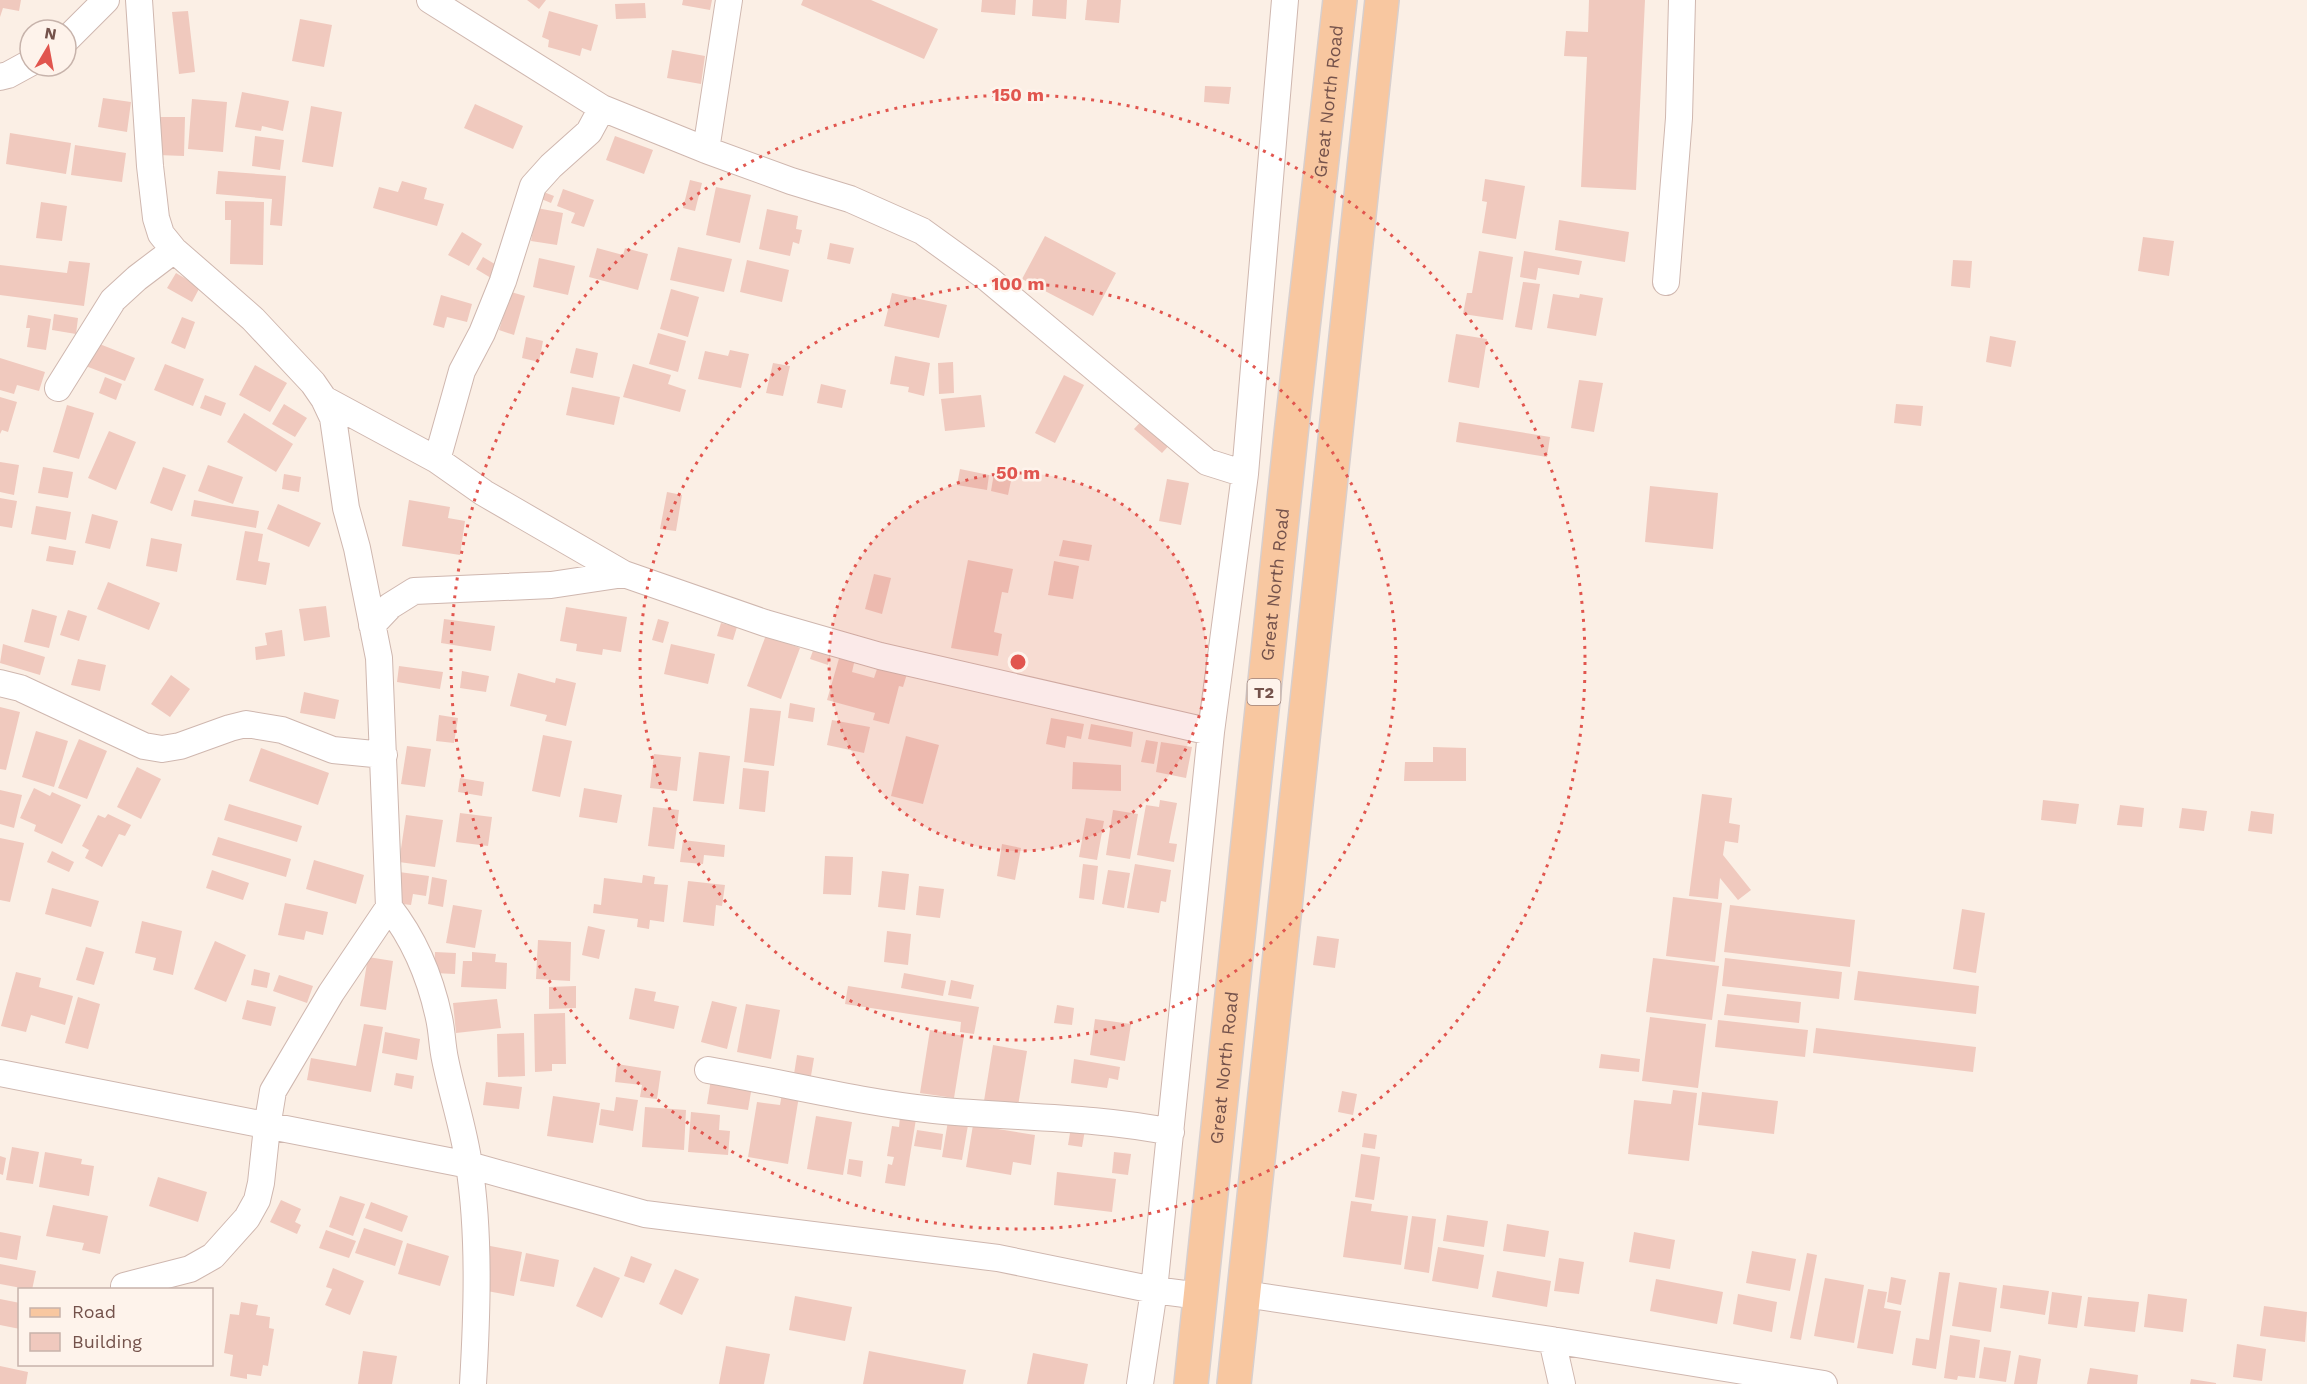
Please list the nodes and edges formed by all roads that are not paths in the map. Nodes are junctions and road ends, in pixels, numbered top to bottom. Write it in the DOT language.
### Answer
graph roads {
  1 [pos="106,0"];
  2 [pos="139,0"];
  3 [pos="430,0"];
  4 [pos="729,0"];
  5 [pos="1285,0"];
  6 [pos="1340,0"];
  7 [pos="1382,0"];
  8 [pos="1682,0"];
  9 [pos="78,28"];
  10 [pos="18,70"];
  11 [pos="0,77"];
  12 [pos="602,108"];
  13 [pos="706,150"];
  14 [pos="174,250"];
  15 [pos="1666,282"];
  16 [pos="58,388"];
  17 [pos="324,399"];
  18 [pos="437,460"];
  19 [pos="1245,474"];
  20 [pos="624,574"];
  21 [pos="372,625"];
  22 [pos="0,683"];
  23 [pos="1211,732"];
  24 [pos="384,755"];
  25 [pos="389,907"];
  26 [pos="708,1070"];
  27 [pos="0,1073"];
  28 [pos="267,1127"];
  29 [pos="1171,1132"];
  30 [pos="470,1165"];
  31 [pos="124,1286"];
  32 [pos="1154,1290"];
  33 [pos="1244,1294"];
  34 [pos="1200,1296"];
  35 [pos="1552,1340"];
  36 [pos="473,1384"];
  37 [pos="1140,1384"];
  38 [pos="1191,1384"];
  39 [pos="1234,1384"];
  40 [pos="1562,1384"];
  41 [pos="1824,1384"];
  1 -- 9 [label="street"];
  2 -- 14 [label="street"];
  3 -- 12 [label="street"];
  4 -- 13 [label="street"];
  5 -- 19 [label="street"];
  6 -- 34 [label="main road, Great North Road / T2"];
  7 -- 33 [label="main road, T2"];
  8 -- 15 [label="street"];
  10 -- 11 [label="street"];
  12 -- 13 [label="street"];
  12 -- 18 [label="street"];
  13 -- 19 [label="street"];
  14 -- 16 [label="street"];
  14 -- 17 [label="street"];
  17 -- 18 [label="street"];
  17 -- 21 [label="street"];
  18 -- 20 [label="street"];
  19 -- 23 [label="street"];
  20 -- 21 [label="street"];
  20 -- 23 [label="street"];
  21 -- 24 [label="street"];
  22 -- 24 [label="street"];
  23 -- 29 [label="street"];
  24 -- 25 [label="street"];
  25 -- 28 [label="street"];
  25 -- 30 [label="street"];
  26 -- 29 [label="street"];
  27 -- 28 [label="street"];
  28 -- 30 [label="street"];
  28 -- 31 [label="street"];
  29 -- 32 [label="street"];
  30 -- 32 [label="street"];
  30 -- 36 [label="street"];
  32 -- 34 [label="street"];
  32 -- 37 [label="street"];
  33 -- 35 [label="street"];
  33 -- 39 [label="main road, T2"];
  34 -- 38 [label="main road, Great North Road / T2"];
  35 -- 40 [label="street"];
  35 -- 41 [label="street"];
}
